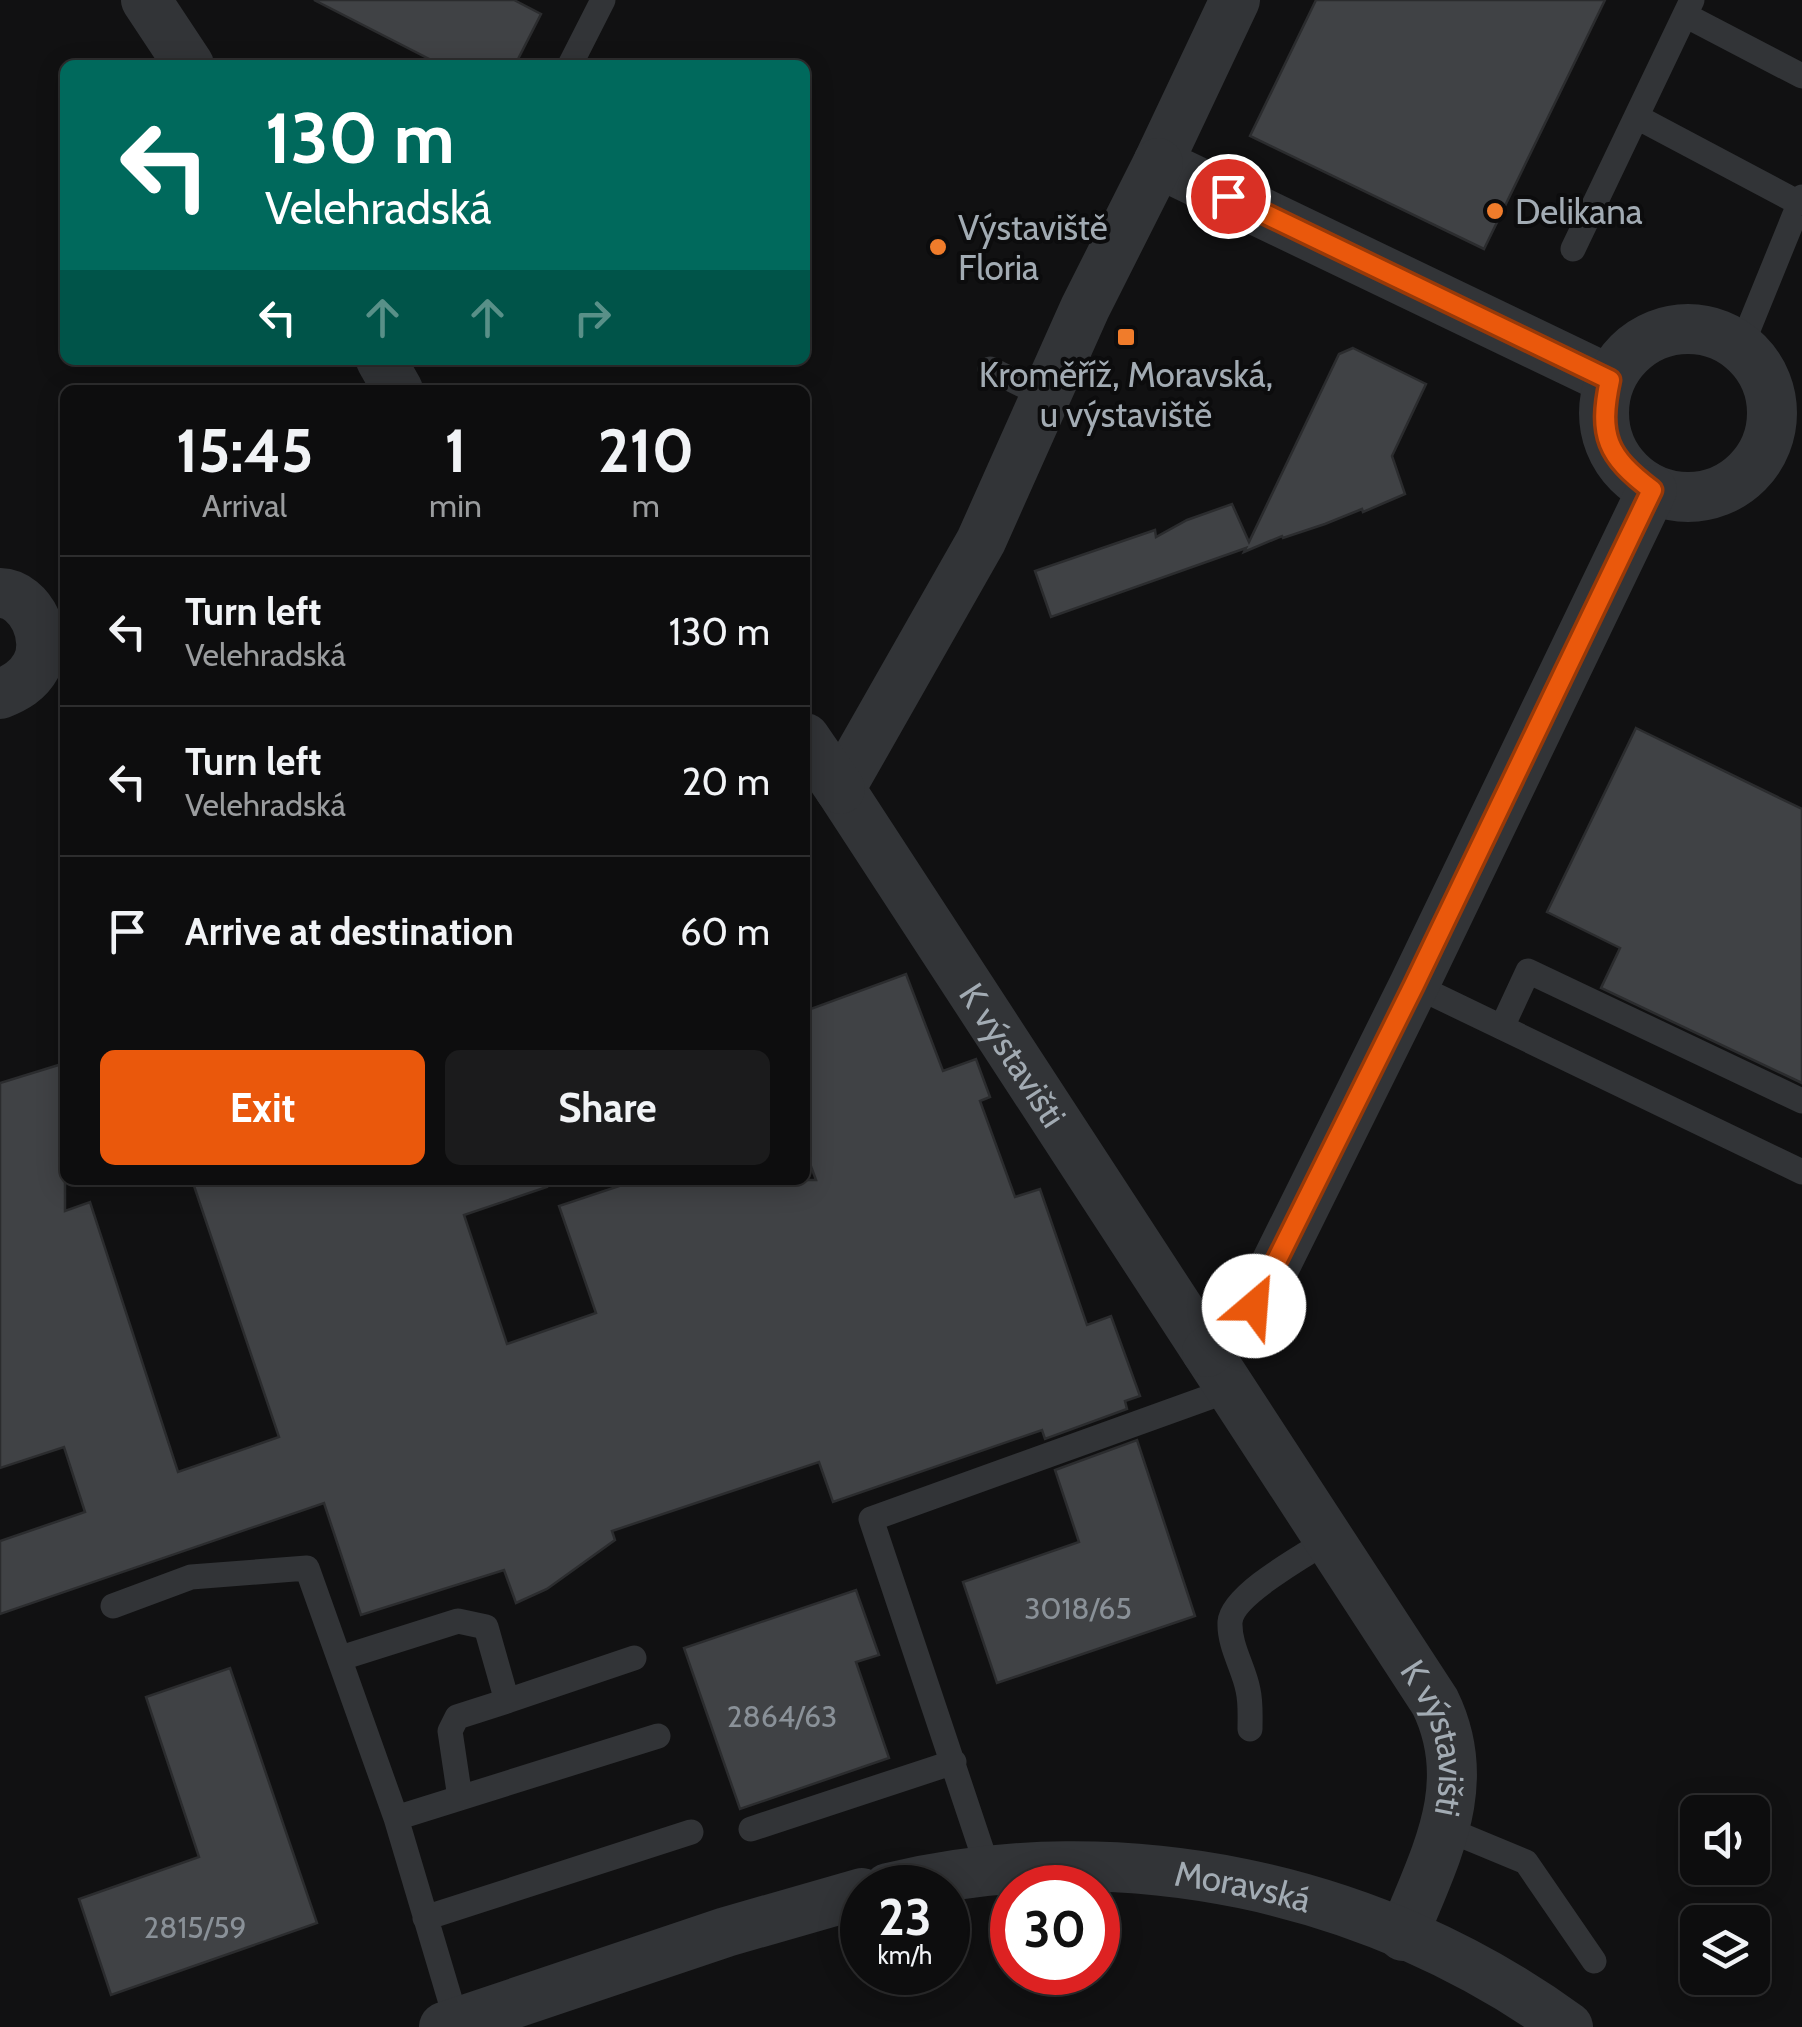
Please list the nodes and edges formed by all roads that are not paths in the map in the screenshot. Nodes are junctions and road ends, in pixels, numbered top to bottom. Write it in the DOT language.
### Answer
graph roads {
  1 [pos="146,0"];
  2 [pos="602,0"];
  3 [pos="1235,0"];
  4 [pos="1689,7"];
  5 [pos="186,60"];
  6 [pos="572,60"];
  7 [pos="1802,76"];
  8 [pos="1637,117"];
  9 [pos="1158,163"];
  10 [pos="1800,200"];
  11 [pos="1573,249"];
  12 [pos="1741,347"];
  13 [pos="990,368"];
  14 [pos="1610,380"];
  15 [pos="1045,396"];
  16 [pos="1781,465"];
  17 [pos="1652,490"];
  18 [pos="0,593"];
  19 [pos="0,694"];
  20 [pos="810,745"];
  21 [pos="840,789"];
  22 [pos="1414,985"];
  23 [pos="1502,1027"];
  24 [pos="1802,1101"];
  25 [pos="1802,1172"];
  26 [pos="1220,1370"];
  27 [pos="1330,1538"];
  28 [pos="113,1606"];
  29 [pos="340,1658"];
  30 [pos="634,1658"];
  31 [pos="507,1701"];
  32 [pos="1250,1729"];
  33 [pos="658,1736"];
  34 [pos="954,1762"];
  35 [pos="460,1798"];
  36 [pos="396,1818"];
  37 [pos="1444,1828"];
  38 [pos="751,1829"];
  39 [pos="691,1832"];
  40 [pos="1120,1868"];
  41 [pos="990,1872"];
  42 [pos="970,1875"];
  43 [pos="840,1900"];
  44 [pos="426,1918"];
  45 [pos="1403,1936"];
  46 [pos="1594,1961"];
  47 [pos="450,2025"];
  48 [pos="1568,2027"];
  1 -- 5 [label="street"];
  2 -- 6 [label="lane"];
  3 -- 9 [label="street"];
  4 -- 7 [label="lane"];
  4 -- 8 [label="lane"];
  8 -- 10 [label="lane"];
  8 -- 11 [label="lane"];
  9 -- 14 [label="street"];
  9 -- 15 [label="street"];
  10 -- 12 [label="lane"];
  12 -- 14 [label="street"];
  12 -- 16 [label="street"];
  13 -- 15 [label="lane"];
  14 -- 17 [label="street"];
  15 -- 21 [label="street"];
  16 -- 17 [label="street"];
  17 -- 22 [label="street"];
  18 -- 19 [label="street"];
  20 -- 21 [label="street"];
  21 -- 26 [label="street, K výstavišti"];
  22 -- 23 [label="lane"];
  22 -- 26 [label="street"];
  23 -- 24 [label="lane"];
  23 -- 25 [label="lane"];
  26 -- 27 [label="street, K výstavišti"];
  26 -- 34 [label="lane"];
  27 -- 32 [label="lane"];
  27 -- 37 [label="street, K výstavišti"];
  28 -- 29 [label="lane"];
  29 -- 31 [label="lane"];
  29 -- 36 [label="lane"];
  30 -- 31 [label="lane"];
  31 -- 35 [label="lane"];
  33 -- 35 [label="lane"];
  34 -- 38 [label="lane"];
  34 -- 41 [label="lane"];
  35 -- 36 [label="lane"];
  36 -- 44 [label="lane"];
  37 -- 45 [label="street, K výstavišti"];
  37 -- 46 [label="lane"];
  39 -- 44 [label="lane"];
  40 -- 45 [label="street, Moravská"];
  41 -- 42 [label="street, Moravská"];
  43 -- 47 [label="street"];
  44 -- 47 [label="lane"];
  45 -- 48 [label="street, Moravská"];
}
